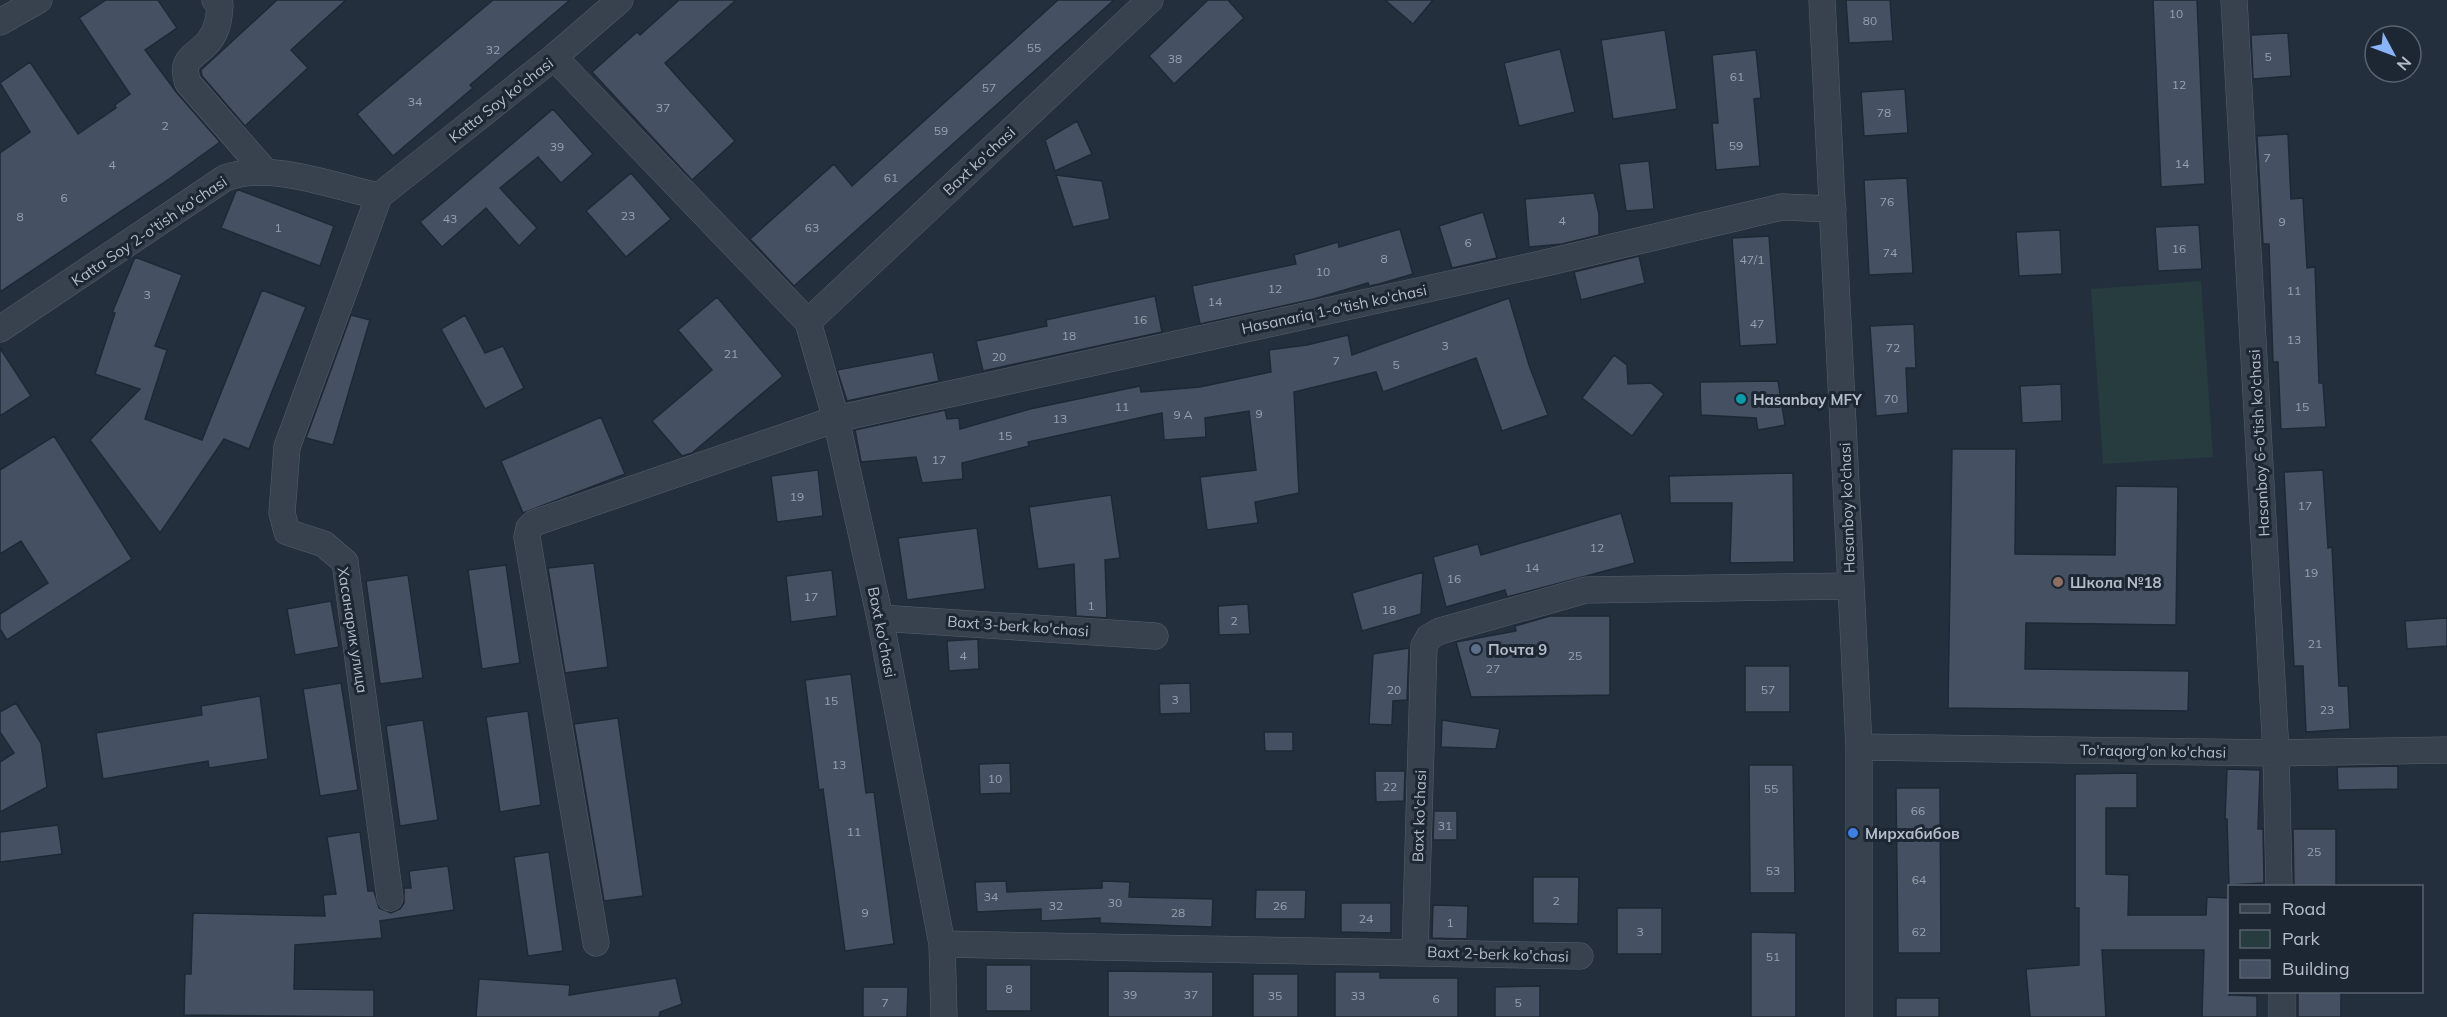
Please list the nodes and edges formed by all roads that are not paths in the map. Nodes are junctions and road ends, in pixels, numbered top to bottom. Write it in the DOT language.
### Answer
graph roads {
  1 [pos="39,0"];
  2 [pos="215,0"];
  3 [pos="620,0"];
  4 [pos="1150,0"];
  5 [pos="1822,0"];
  6 [pos="2234,0"];
  7 [pos="0,21"];
  8 [pos="554,57"];
  9 [pos="264,170"];
  10 [pos="379,196"];
  11 [pos="1833,209"];
  12 [pos="808,322"];
  13 [pos="0,329"];
  14 [pos="836,419"];
  15 [pos="1850,586"];
  16 [pos="880,618"];
  17 [pos="1155,636"];
  18 [pos="1859,747"];
  19 [pos="2447,750"];
  20 [pos="2276,753"];
  21 [pos="2279,885"];
  22 [pos="390,898"];
  23 [pos="596,943"];
  24 [pos="942,944"];
  25 [pos="1415,951"];
  26 [pos="1580,956"];
  27 [pos="2282,993"];
  28 [pos="944,1017"];
  29 [pos="1858,1017"];
  30 [pos="2282,1017"];
  1 -- 7 [label="street"];
  2 -- 9 [label="street"];
  3 -- 8 [label="street, Katta Soy ko'chasi"];
  4 -- 12 [label="street, Baxt ko'chasi"];
  5 -- 11 [label="street, Hasanboy ko'chasi"];
  6 -- 20 [label="street, Hasanboy 6-o'tish ko'chasi"];
  8 -- 10 [label="street, Katta Soy ko'chasi"];
  8 -- 12 [label="street, Baxt ko'chasi"];
  9 -- 10 [label="street, Katta Soy 2-o'tish ko'chasi"];
  9 -- 13 [label="street, Katta Soy 2-o'tish ko'chasi"];
  10 -- 22 [label="street, Хасанарик улица"];
  11 -- 14 [label="street, Hasanariq 1-o'tish ko'chasi"];
  11 -- 15 [label="street, Hasanboy ko'chasi"];
  12 -- 14 [label="street, Baxt ko'chasi"];
  14 -- 16 [label="street, Baxt ko'chasi"];
  14 -- 23 [label="street"];
  15 -- 18 [label="street, Hasanboy ko'chasi"];
  15 -- 25 [label="street, Baxt ko'chasi"];
  16 -- 17 [label="street, Baxt 3-berk ko'chasi"];
  16 -- 24 [label="street, Baxt ko'chasi"];
  18 -- 20 [label="street, To'raqorg'on ko'chasi"];
  18 -- 29 [label="street, Hasanboy ko'chasi"];
  19 -- 20 [label="street, To'raqorg'on ko'chasi"];
  20 -- 21 [label="street, Hasanboy 6-o'tish ko'chasi"];
  24 -- 25 [label="street"];
  24 -- 28 [label="street, Baxt ko'chasi"];
  25 -- 26 [label="street, Baxt 2-berk ko'chasi"];
  27 -- 30 [label="street"];
}
